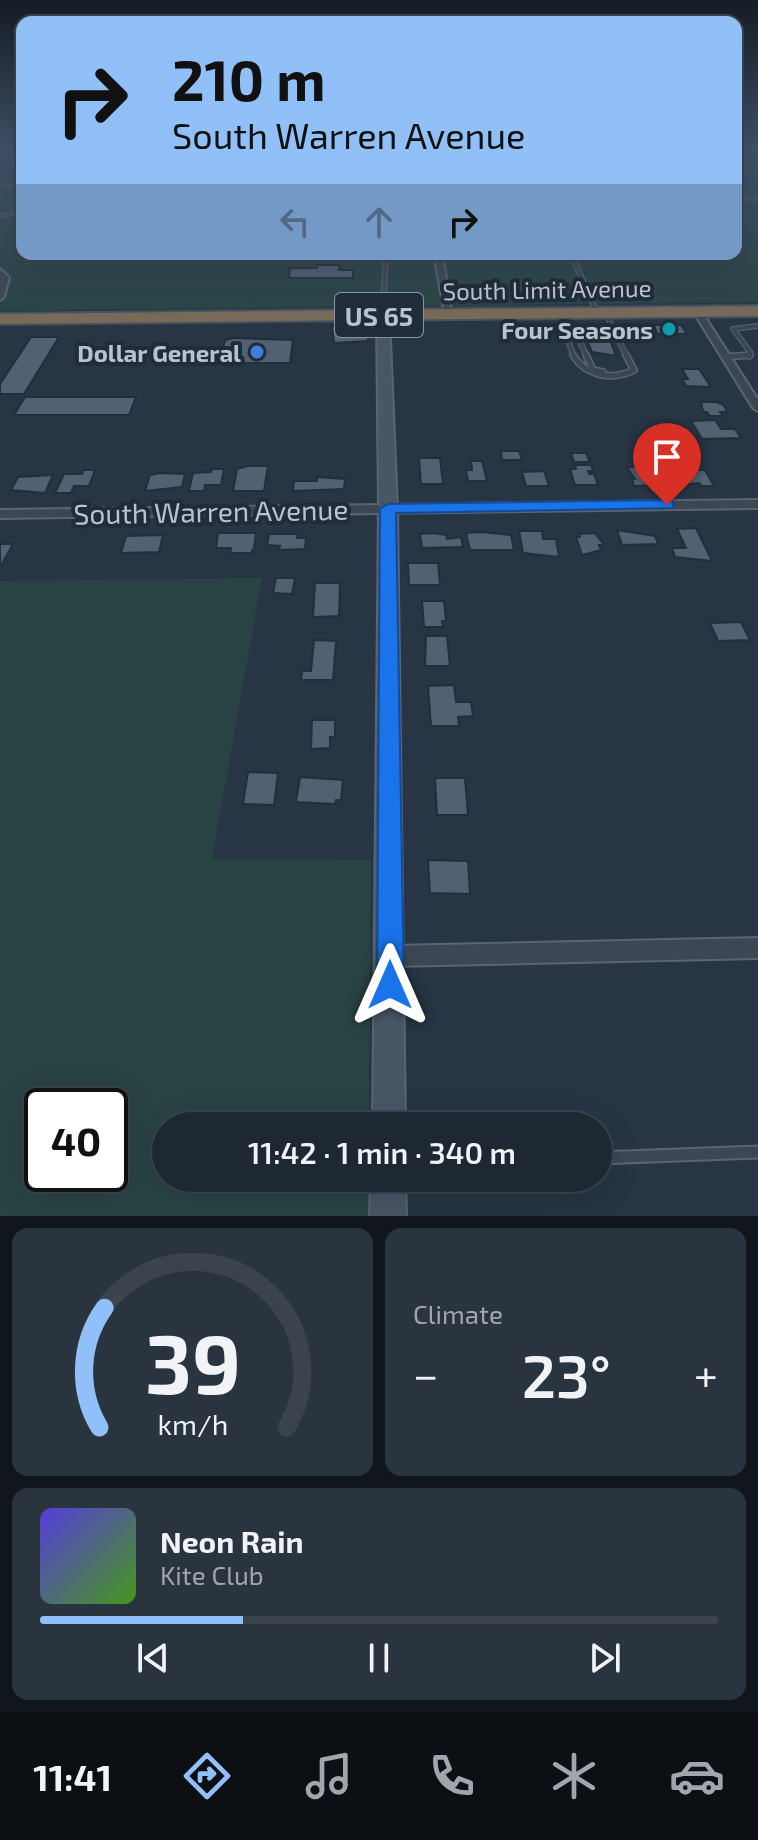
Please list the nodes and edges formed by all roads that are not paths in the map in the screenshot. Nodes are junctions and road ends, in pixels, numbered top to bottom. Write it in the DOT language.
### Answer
graph roads {
  1 [pos="386,260"];
  2 [pos="439,260"];
  3 [pos="574,260"];
  4 [pos="0,271"];
  5 [pos="0,297"];
  6 [pos="697,311"];
  7 [pos="601,312"];
  8 [pos="558,313"];
  9 [pos="449,314"];
  10 [pos="383,315"];
  11 [pos="757,316"];
  12 [pos="0,319"];
  13 [pos="565,330"];
  14 [pos="725,357"];
  15 [pos="749,357"];
  16 [pos="758,357"];
  17 [pos="745,388"];
  18 [pos="758,388"];
  19 [pos="758,408"];
  20 [pos="758,504"];
  21 [pos="388,509"];
  22 [pos="0,514"];
  23 [pos="758,948"];
  24 [pos="391,956"];
  25 [pos="389,1112"];
  26 [pos="758,1152"];
  27 [pos="612,1157"];
  28 [pos="388,1192"];
  29 [pos="388,1216"];
  1 -- 10 [label="lane"];
  2 -- 9 [label="street"];
  3 -- 7 [label="lane"];
  4 -- 5 [label="street"];
  6 -- 7 [label="highway, South Limit Avenue / US 65"];
  6 -- 11 [label="highway, South Limit Avenue / US 65"];
  6 -- 14 [label="street"];
  7 -- 8 [label="highway, South Limit Avenue / US 65"];
  7 -- 13 [label="lane"];
  7 -- 13 [label="lane"];
  8 -- 9 [label="highway, South Limit Avenue / US 65"];
  8 -- 13 [label="lane"];
  9 -- 10 [label="highway, South Limit Avenue / US 65"];
  10 -- 12 [label="highway, South Limit Avenue / US 65"];
  10 -- 21 [label="street"];
  11 -- 15 [label="lane"];
  14 -- 15 [label="lane"];
  14 -- 17 [label="street"];
  15 -- 16 [label="lane"];
  17 -- 18 [label="street"];
  17 -- 19 [label="street"];
  20 -- 21 [label="street, South Warren Avenue"];
  21 -- 22 [label="street, South Warren Avenue"];
  21 -- 24 [label="street"];
  23 -- 24 [label="street"];
  24 -- 25 [label="street"];
  26 -- 27 [label="lane"];
  28 -- 29 [label="street"];
}
